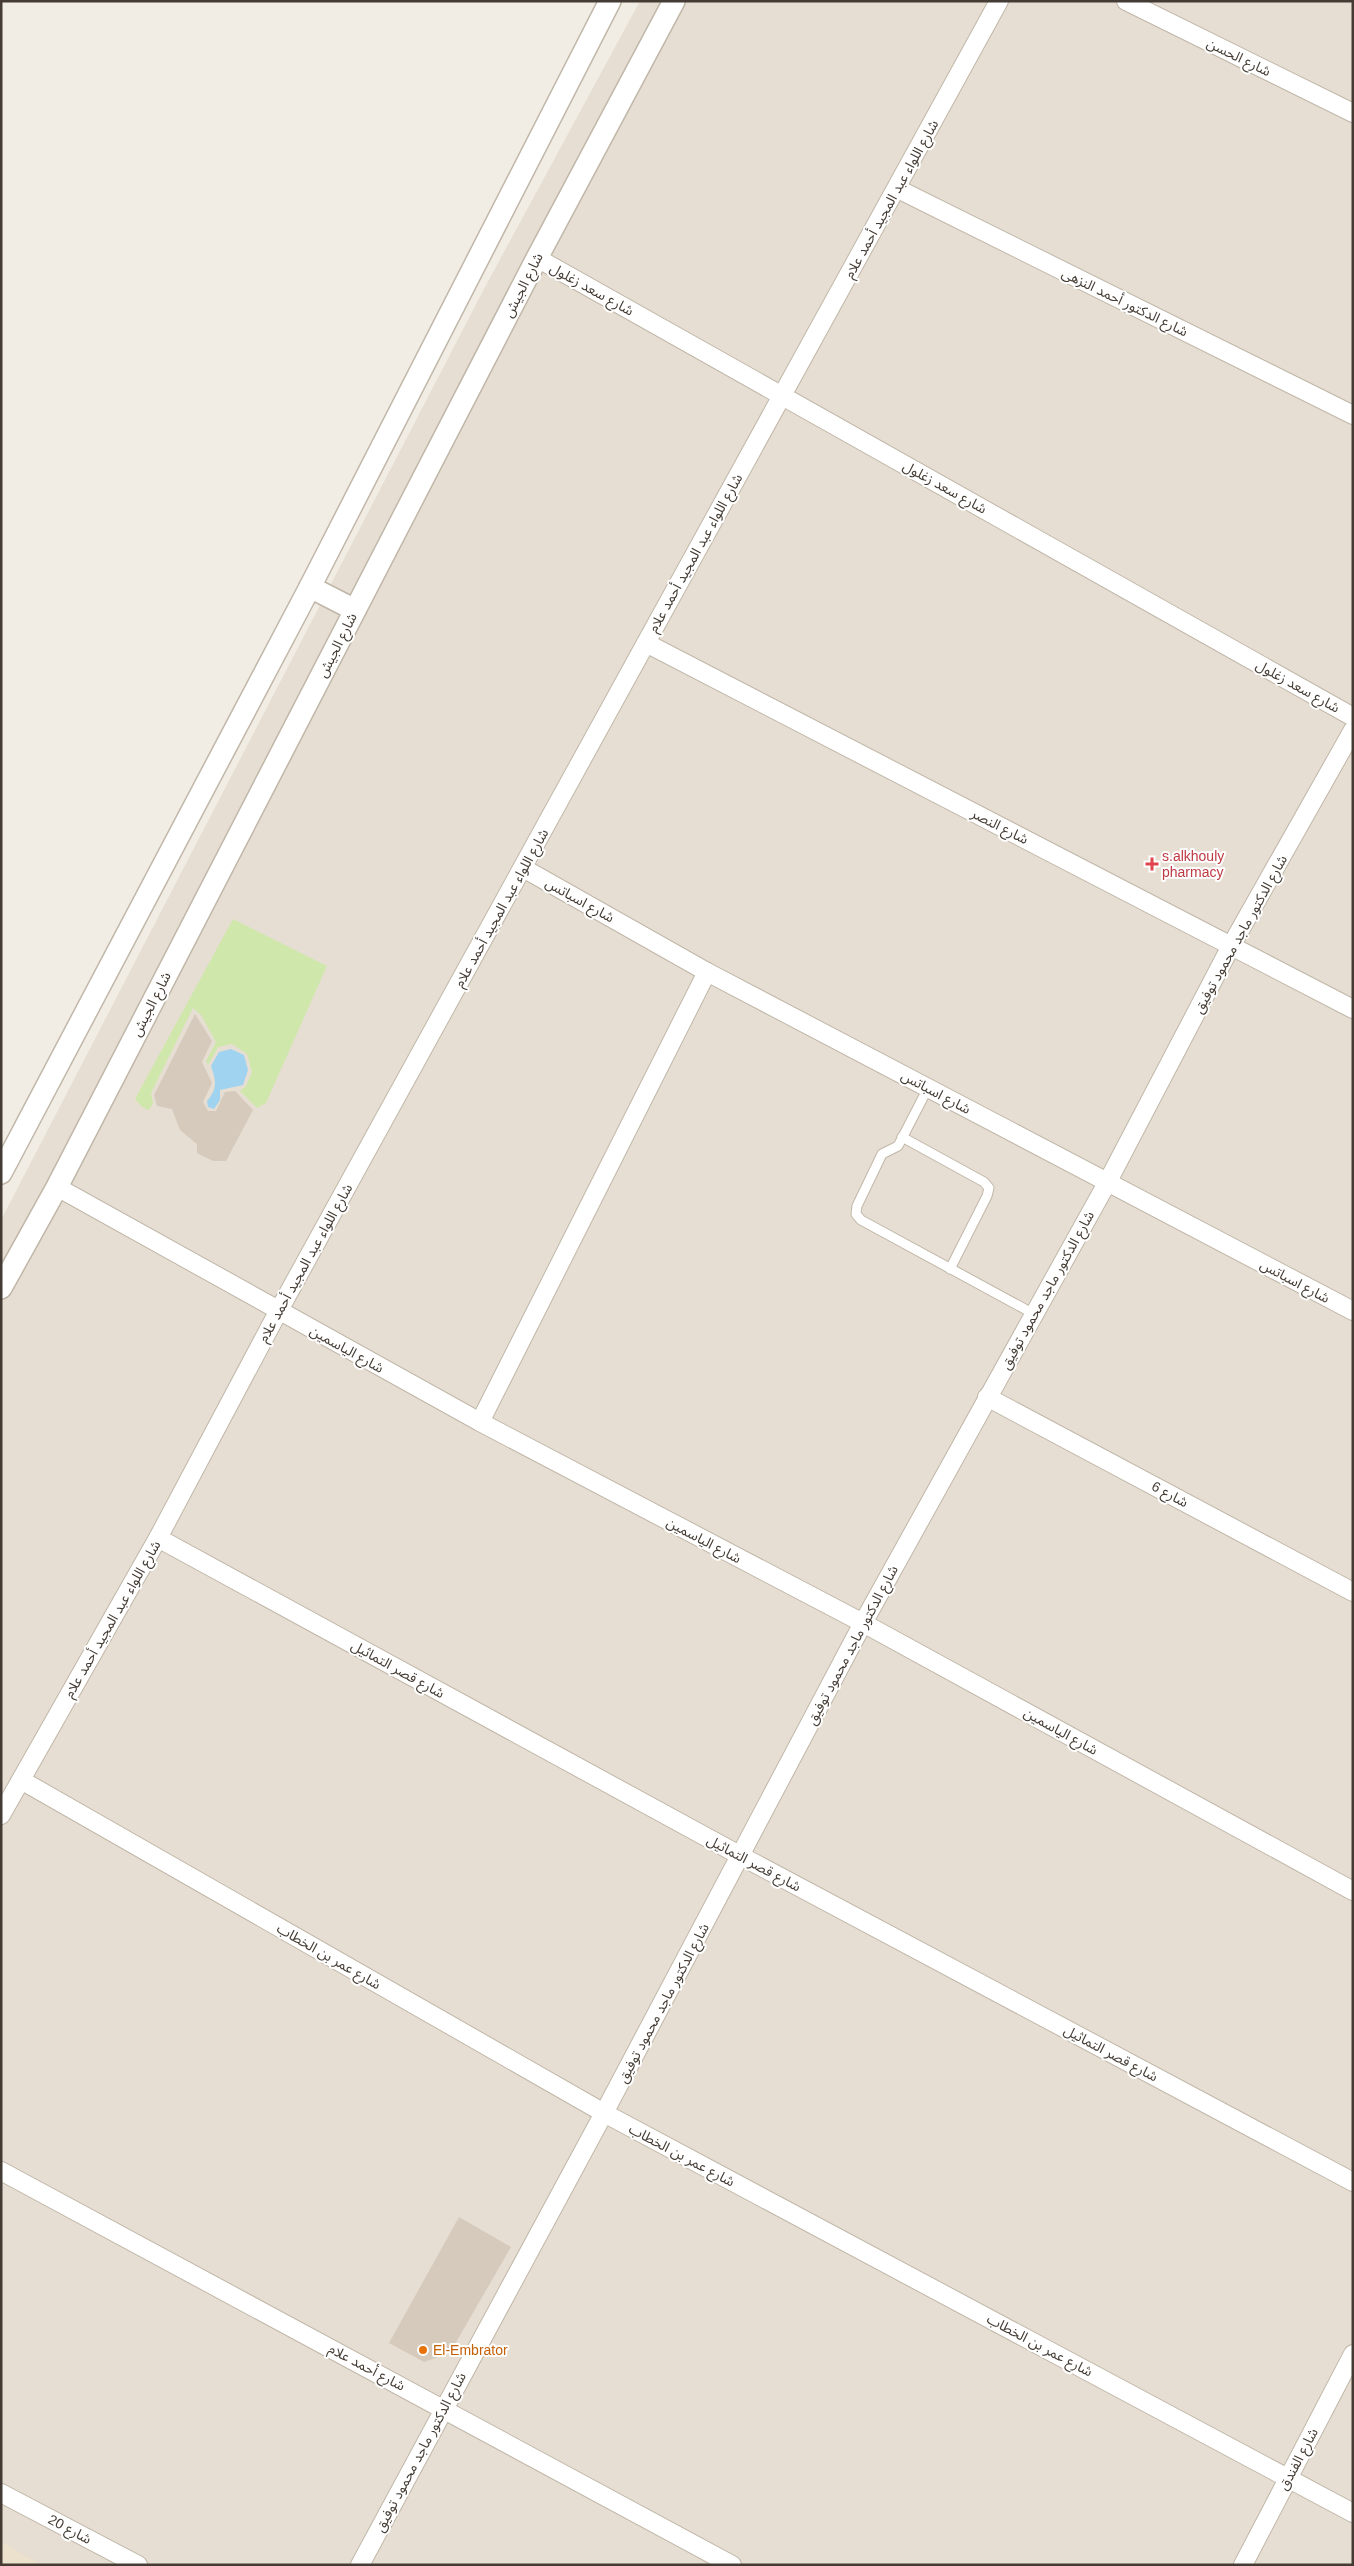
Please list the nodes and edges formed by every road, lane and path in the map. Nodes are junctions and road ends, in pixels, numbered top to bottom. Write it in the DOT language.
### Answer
graph roads {
  1 [pos="610,1"];
  2 [pos="674,1"];
  3 [pos="999,1"];
  4 [pos="1126,1"];
  5 [pos="1353,113"];
  6 [pos="898,189"];
  7 [pos="536,258"];
  8 [pos="781,395"];
  9 [pos="1353,415"];
  10 [pos="310,587"];
  11 [pos="355,610"];
  12 [pos="646,643"];
  13 [pos="1353,717"];
  14 [pos="1353,730"];
  15 [pos="523,868"];
  16 [pos="1231,946"];
  17 [pos="707,972"];
  18 [pos="1353,1009"];
  19 [pos="928,1088"];
  20 [pos="902,1137"];
  21 [pos="1,1173"];
  22 [pos="1108,1183"];
  23 [pos="57,1187"];
  24 [pos="950,1269"];
  25 [pos="1,1288"];
  26 [pos="1353,1311"];
  27 [pos="278,1312"];
  28 [pos="1034,1314"];
  29 [pos="987,1397"];
  30 [pos="480,1422"];
  31 [pos="158,1538"];
  32 [pos="1353,1592"];
  33 [pos="863,1623"];
  34 [pos="21,1780"];
  35 [pos="1,1815"];
  36 [pos="741,1856"];
  37 [pos="1353,1891"];
  38 [pos="604,2114"];
  39 [pos="1,2171"];
  40 [pos="1353,2182"];
  41 [pos="1353,2354"];
  42 [pos="443,2408"];
  43 [pos="1288,2477"];
  44 [pos="1,2493"];
  45 [pos="1353,2513"];
  46 [pos="138,2565"];
  47 [pos="360,2565"];
  48 [pos="732,2565"];
  49 [pos="1242,2565"];
  1 -- 10 [label="street"];
  2 -- 7 [label="street, شارع الجيش"];
  3 -- 6 [label="street, شارع اللواء عبد المجيد أحمد علام"];
  4 -- 5 [label="street, شارع الحسن"];
  6 -- 8 [label="street, شارع اللواء عبد المجيد أحمد علام"];
  6 -- 9 [label="street, شارع الدكتور أحمد النزهى"];
  7 -- 8 [label="street, شارع سعد زغلول"];
  7 -- 11 [label="street, شارع الجيش"];
  8 -- 12 [label="street, شارع اللواء عبد المجيد أحمد علام"];
  8 -- 13 [label="street, شارع سعد زغلول"];
  10 -- 11 [label="street"];
  10 -- 21 [label="street"];
  11 -- 23 [label="street, شارع الجيش"];
  12 -- 15 [label="street, شارع اللواء عبد المجيد أحمد علام"];
  12 -- 16 [label="street, شارع النصر"];
  14 -- 16 [label="street, شارع الدكتور ماجد محمود توفيق"];
  15 -- 17 [label="street, شارع اسباتس"];
  15 -- 27 [label="street, شارع اللواء عبد المجيد أحمد علام"];
  16 -- 18 [label="street, شارع النصر"];
  16 -- 22 [label="street, شارع الدكتور ماجد محمود توفيق"];
  17 -- 19 [label="street, شارع اسباتس"];
  17 -- 30 [label="street"];
  19 -- 20 [label="lane"];
  19 -- 22 [label="street, شارع اسباتس"];
  20 -- 24 [label="lane"];
  20 -- 24 [label="lane"];
  22 -- 26 [label="street, شارع اسباتس"];
  22 -- 28 [label="street, شارع الدكتور ماجد محمود توفيق"];
  23 -- 25 [label="street, شارع الجيش"];
  23 -- 27 [label="street, شارع الياسمين"];
  24 -- 28 [label="lane"];
  27 -- 30 [label="street, شارع الياسمين"];
  27 -- 31 [label="street, شارع اللواء عبد المجيد أحمد علام"];
  28 -- 29 [label="street, شارع الدكتور ماجد محمود توفيق"];
  29 -- 32 [label="street, شارع 6"];
  29 -- 33 [label="street, شارع الدكتور ماجد محمود توفيق"];
  30 -- 33 [label="street, شارع الياسمين"];
  31 -- 34 [label="street, شارع اللواء عبد المجيد أحمد علام"];
  31 -- 36 [label="street, شارع قصر التماثيل"];
  33 -- 36 [label="street, شارع الدكتور ماجد محمود توفيق"];
  33 -- 37 [label="street, شارع الياسمين"];
  34 -- 35 [label="street, شارع اللواء عبد المجيد أحمد علام"];
  34 -- 38 [label="street, شارع عمر بن الخطاب"];
  36 -- 38 [label="street, شارع الدكتور ماجد محمود توفيق"];
  36 -- 40 [label="street, شارع قصر التماثيل"];
  38 -- 42 [label="street, شارع الدكتور ماجد محمود توفيق"];
  38 -- 43 [label="street, شارع عمر بن الخطاب"];
  39 -- 42 [label="street, شارع أحمد علام"];
  41 -- 43 [label="street, شارع الفندق"];
  42 -- 47 [label="street, شارع الدكتور ماجد محمود توفيق"];
  42 -- 48 [label="street, شارع أحمد علام"];
  43 -- 45 [label="street, شارع عمر بن الخطاب"];
  43 -- 49 [label="street, شارع الفندق"];
  44 -- 46 [label="street, شارع 20"];
}
